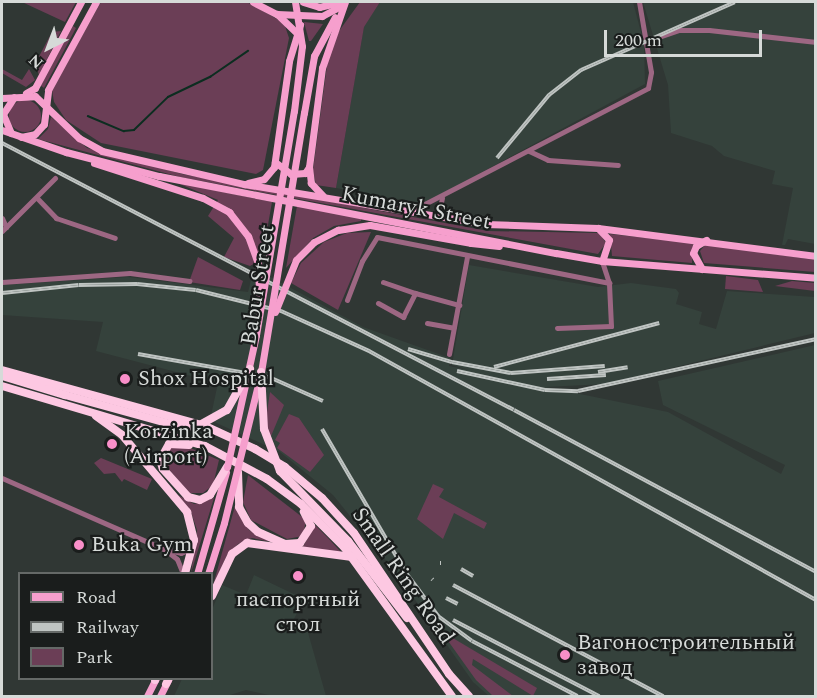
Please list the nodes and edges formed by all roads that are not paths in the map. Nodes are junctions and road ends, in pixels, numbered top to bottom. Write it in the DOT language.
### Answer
graph roads {
  1 [pos="81,2"];
  2 [pos="96,2"];
  3 [pos="253,2"];
  4 [pos="295,2"];
  5 [pos="303,2"];
  6 [pos="639,2"];
  7 [pos="343,3"];
  8 [pos="277,14"];
  9 [pos="71,20"];
  10 [pos="83,26"];
  11 [pos="299,28"];
  12 [pos="647,41"];
  13 [pos="816,42"];
  14 [pos="25,94"];
  15 [pos="14,97"];
  16 [pos="2,98"];
  17 [pos="44,106"];
  18 [pos="2,130"];
  19 [pos="16,136"];
  20 [pos="528,151"];
  21 [pos="66,152"];
  22 [pos="276,162"];
  23 [pos="618,165"];
  24 [pos="309,167"];
  25 [pos="55,178"];
  26 [pos="244,184"];
  27 [pos="446,195"];
  28 [pos="37,198"];
  29 [pos="330,199"];
  30 [pos="407,212"];
  31 [pos="2,218"];
  32 [pos="452,220"];
  33 [pos="598,228"];
  34 [pos="4,229"];
  35 [pos="115,238"];
  36 [pos="709,240"];
  37 [pos="556,253"];
  38 [pos="816,256"];
  39 [pos="467,257"];
  40 [pos="602,261"];
  41 [pos="702,269"];
  42 [pos="816,278"];
  43 [pos="608,280"];
  44 [pos="189,281"];
  45 [pos="2,282"];
  46 [pos="383,282"];
  47 [pos="415,293"];
  48 [pos="347,300"];
  49 [pos="378,303"];
  50 [pos="459,305"];
  51 [pos="427,323"];
  52 [pos="454,328"];
  53 [pos="557,328"];
  54 [pos="256,334"];
  55 [pos="268,338"];
  56 [pos="449,354"];
  57 [pos="2,369"];
  58 [pos="250,369"];
  59 [pos="261,372"];
  60 [pos="2,376"];
  61 [pos="2,386"];
  62 [pos="84,409"];
  63 [pos="232,458"];
  64 [pos="227,467"];
  65 [pos="238,470"];
  66 [pos="2,478"];
  67 [pos="281,488"];
  68 [pos="194,543"];
  69 [pos="164,549"];
  70 [pos="351,557"];
  71 [pos="184,572"];
  72 [pos="184,572"];
  73 [pos="197,572"];
  74 [pos="208,572"];
  75 [pos="213,594"];
  76 [pos="426,639"];
  77 [pos="155,680"];
  78 [pos="168,680"];
  79 [pos="460,688"];
  80 [pos="147,696"];
  81 [pos="160,696"];
  82 [pos="451,696"];
  83 [pos="469,696"];
  1 -- 9 [label="main road"];
  2 -- 10 [label="main road"];
  3 -- 8 [label="main road"];
  4 -- 11 [label="main road, Babur Street"];
  5 -- 7 [label="main road"];
  6 -- 12 [label="street"];
  7 -- 11 [label="main road"];
  7 -- 24 [label="main road"];
  7 -- 55 [label="main road, Babur Street, bridge"];
  8 -- 11 [label="main road"];
  8 -- 11 [label="main road"];
  9 -- 10 [label="main road"];
  9 -- 14 [label="main road"];
  10 -- 17 [label="main road"];
  11 -- 22 [label="main road"];
  11 -- 54 [label="main road, Babur Street, bridge"];
  12 -- 13 [label="street"];
  12 -- 20 [label="street"];
  14 -- 15 [label="main road"];
  14 -- 17 [label="main road, Kumaryk Street"];
  15 -- 16 [label="main road"];
  15 -- 19 [label="main road"];
  17 -- 19 [label="main road"];
  17 -- 26 [label="main road, Kumaryk Street"];
  18 -- 19 [label="main road, Kumaryk Street"];
  19 -- 21 [label="main road, Kumaryk Street"];
  20 -- 23 [label="street"];
  20 -- 27 [label="street"];
  21 -- 37 [label="main road, Kumaryk Street"];
  21 -- 54 [label="main road, bridge"];
  22 -- 24 [label="main road"];
  22 -- 26 [label="main road"];
  24 -- 29 [label="main road"];
  25 -- 28 [label="street"];
  26 -- 29 [label="main road, Kumaryk Street"];
  27 -- 30 [label="street"];
  27 -- 32 [label="street"];
  28 -- 34 [label="street"];
  28 -- 35 [label="street"];
  29 -- 30 [label="main road, Kumaryk Street"];
  30 -- 32 [label="main road, Kumaryk Street"];
  31 -- 34 [label="street"];
  32 -- 33 [label="main road, Kumaryk Street"];
  33 -- 36 [label="main road, Kumaryk Street"];
  33 -- 40 [label="main road"];
  36 -- 38 [label="main road, Kumaryk Street"];
  36 -- 41 [label="main road"];
  37 -- 40 [label="main road, Kumaryk Street"];
  37 -- 55 [label="main road, bridge"];
  39 -- 43 [label="street"];
  39 -- 48 [label="street"];
  39 -- 50 [label="street"];
  40 -- 41 [label="main road, Kumaryk Street"];
  40 -- 43 [label="street"];
  41 -- 42 [label="main road, Kumaryk Street"];
  43 -- 53 [label="street"];
  44 -- 45 [label="street"];
  46 -- 47 [label="street"];
  47 -- 49 [label="street"];
  47 -- 50 [label="street"];
  50 -- 52 [label="street"];
  51 -- 52 [label="street"];
  52 -- 56 [label="street"];
  54 -- 58 [label="main road, Babur Street, bridge"];
  55 -- 59 [label="main road, Babur Street, bridge"];
  57 -- 76 [label="highway, Small Ring Road"];
  58 -- 60 [label="highway, bridge"];
  58 -- 64 [label="main road, Babur Street, bridge"];
  59 -- 65 [label="main road, Babur Street, bridge"];
  59 -- 76 [label="highway, bridge"];
  61 -- 62 [label="highway, Small Ring Road"];
  62 -- 63 [label="highway, Small Ring Road"];
  62 -- 68 [label="highway"];
  63 -- 64 [label="highway"];
  63 -- 67 [label="highway, Small Ring Road"];
  64 -- 73 [label="main road, Babur Street"];
  65 -- 67 [label="highway"];
  65 -- 74 [label="main road, Babur Street, bridge"];
  66 -- 69 [label="street"];
  67 -- 70 [label="highway, Small Ring Road"];
  68 -- 69 [label="street"];
  68 -- 71 [label="highway"];
  69 -- 72 [label="street"];
  70 -- 75 [label="highway"];
  70 -- 82 [label="highway, Small Ring Road"];
  76 -- 79 [label="highway, Small Ring Road"];
  77 -- 80 [label="main road"];
  78 -- 81 [label="main road"];
  79 -- 82 [label="highway"];
  79 -- 83 [label="highway, Small Ring Road"];
}
